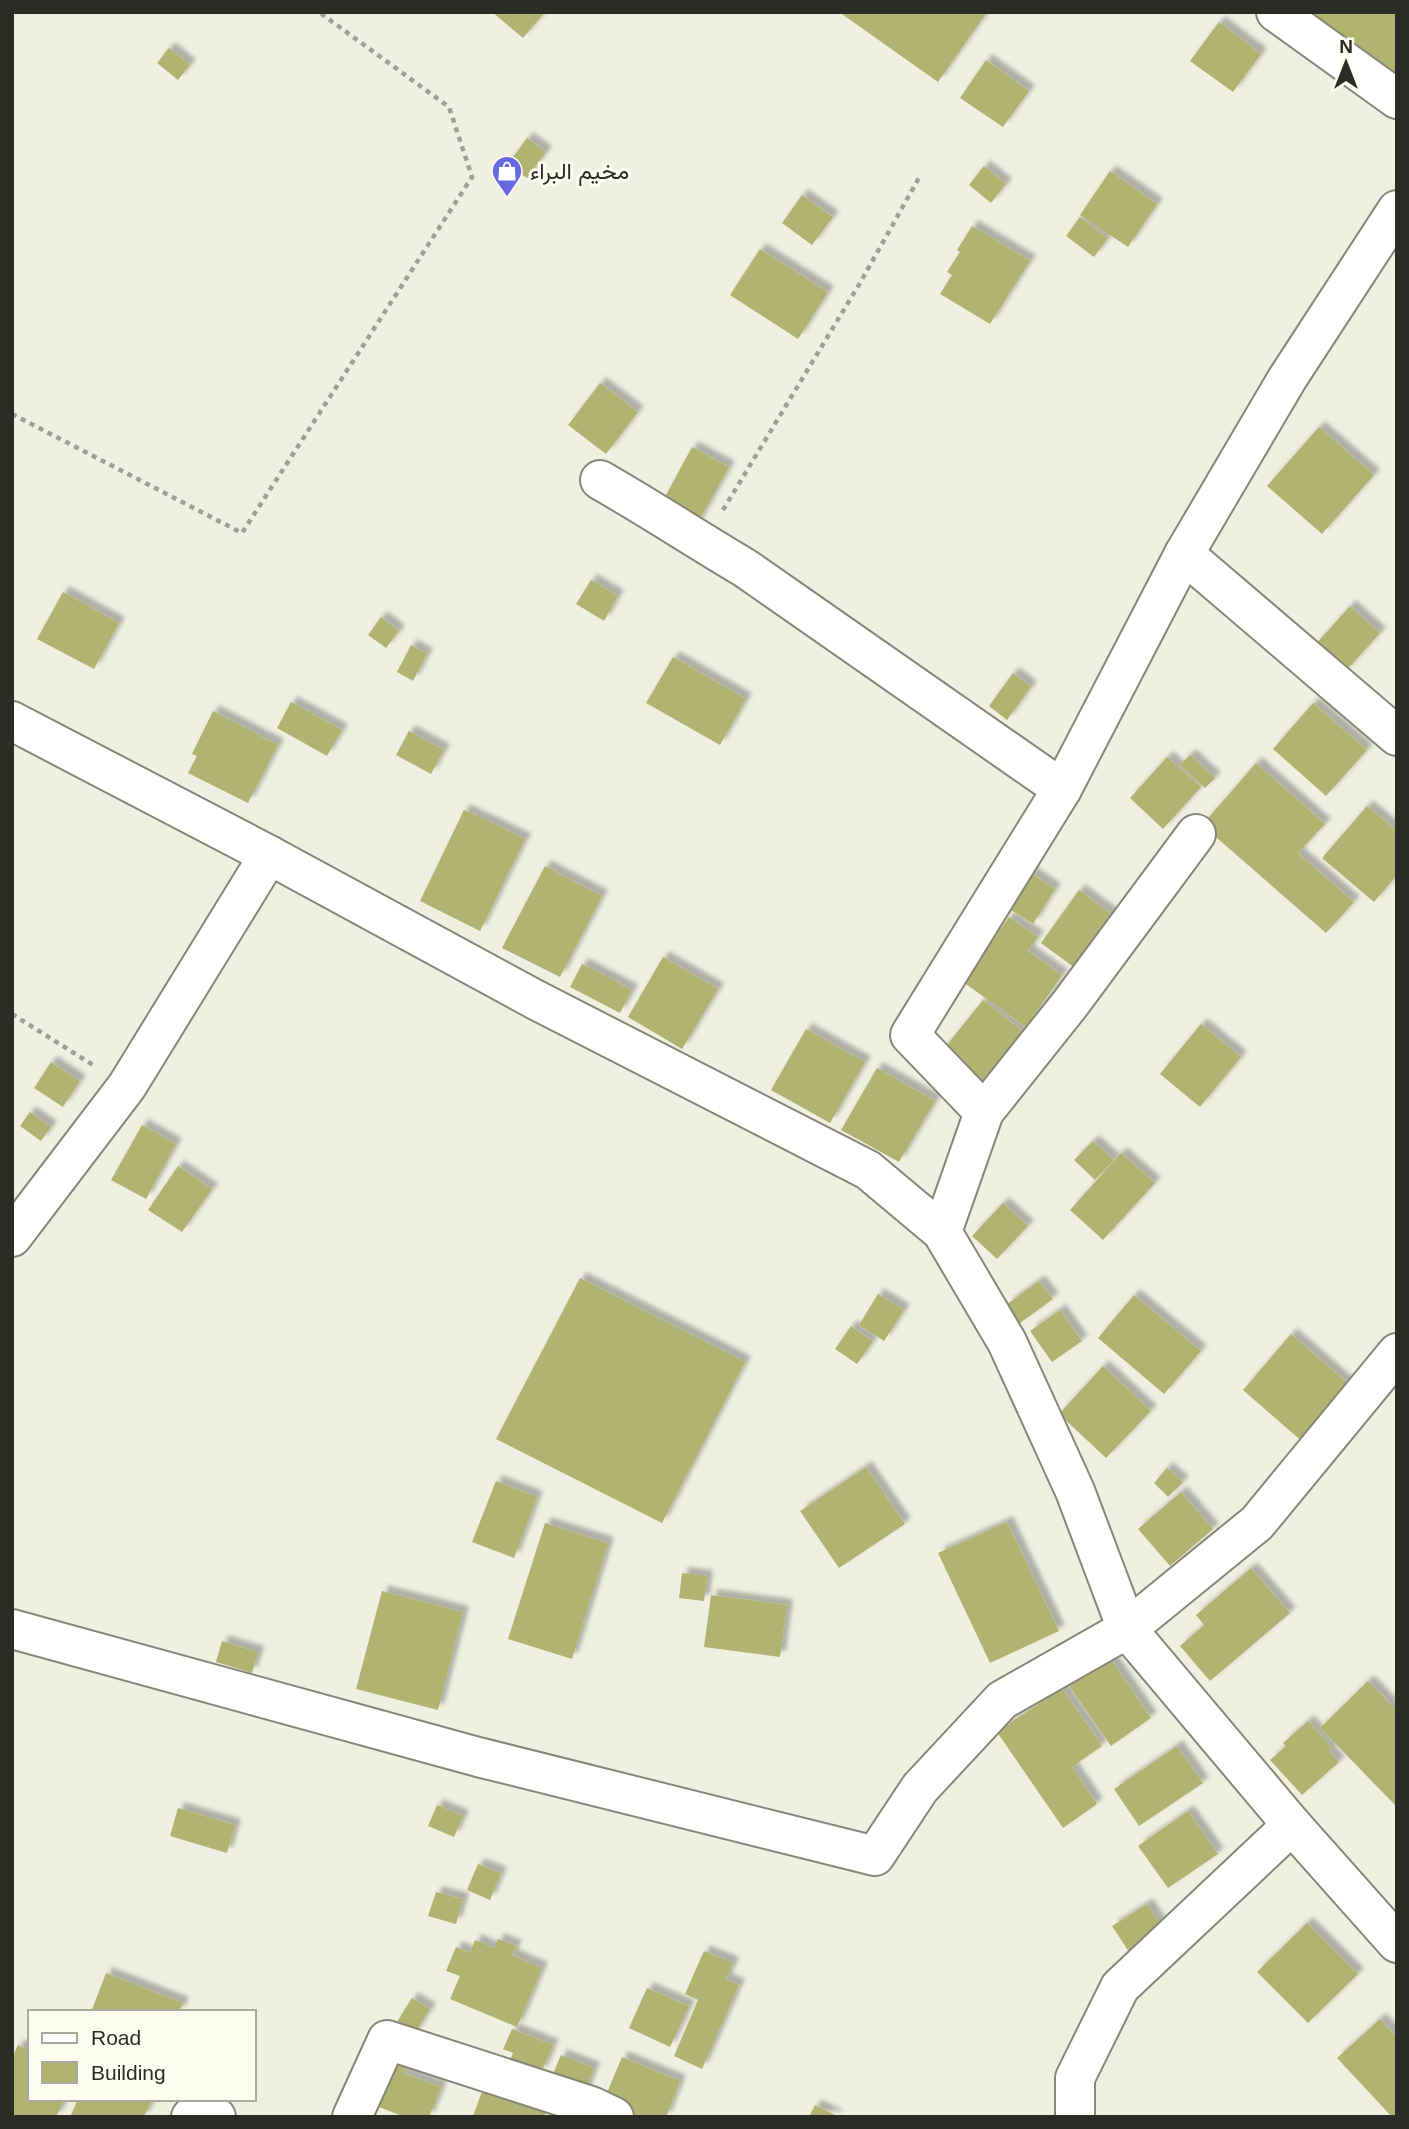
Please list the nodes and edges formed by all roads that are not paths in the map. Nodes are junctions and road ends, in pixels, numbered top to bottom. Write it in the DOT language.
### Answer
graph roads {
  1 [pos="1276,12"];
  2 [pos="1397,99"];
  3 [pos="1397,210"];
  4 [pos="600,480"];
  5 [pos="1184,554"];
  6 [pos="12,721"];
  7 [pos="1397,736"];
  8 [pos="1062,789"];
  9 [pos="1196,834"];
  10 [pos="268,855"];
  11 [pos="984,1112"];
  12 [pos="942,1232"];
  13 [pos="12,1237"];
  14 [pos="1397,1353"];
  15 [pos="12,1629"];
  16 [pos="1127,1629"];
  17 [pos="1292,1825"];
  18 [pos="1397,1943"];
  19 [pos="191,2117"];
  20 [pos="216,2117"];
  21 [pos="352,2117"];
  22 [pos="614,2117"];
  23 [pos="1075,2117"];
  1 -- 2 [label="street"];
  3 -- 5 [label="street"];
  4 -- 8 [label="street"];
  5 -- 7 [label="street"];
  5 -- 8 [label="street"];
  6 -- 10 [label="street"];
  8 -- 11 [label="street"];
  9 -- 11 [label="street"];
  10 -- 12 [label="street"];
  10 -- 13 [label="street"];
  11 -- 12 [label="street"];
  12 -- 16 [label="street"];
  14 -- 16 [label="street"];
  15 -- 16 [label="street"];
  16 -- 17 [label="street"];
  17 -- 18 [label="street"];
  17 -- 23 [label="street"];
  19 -- 20 [label="street"];
  21 -- 22 [label="street"];
}
